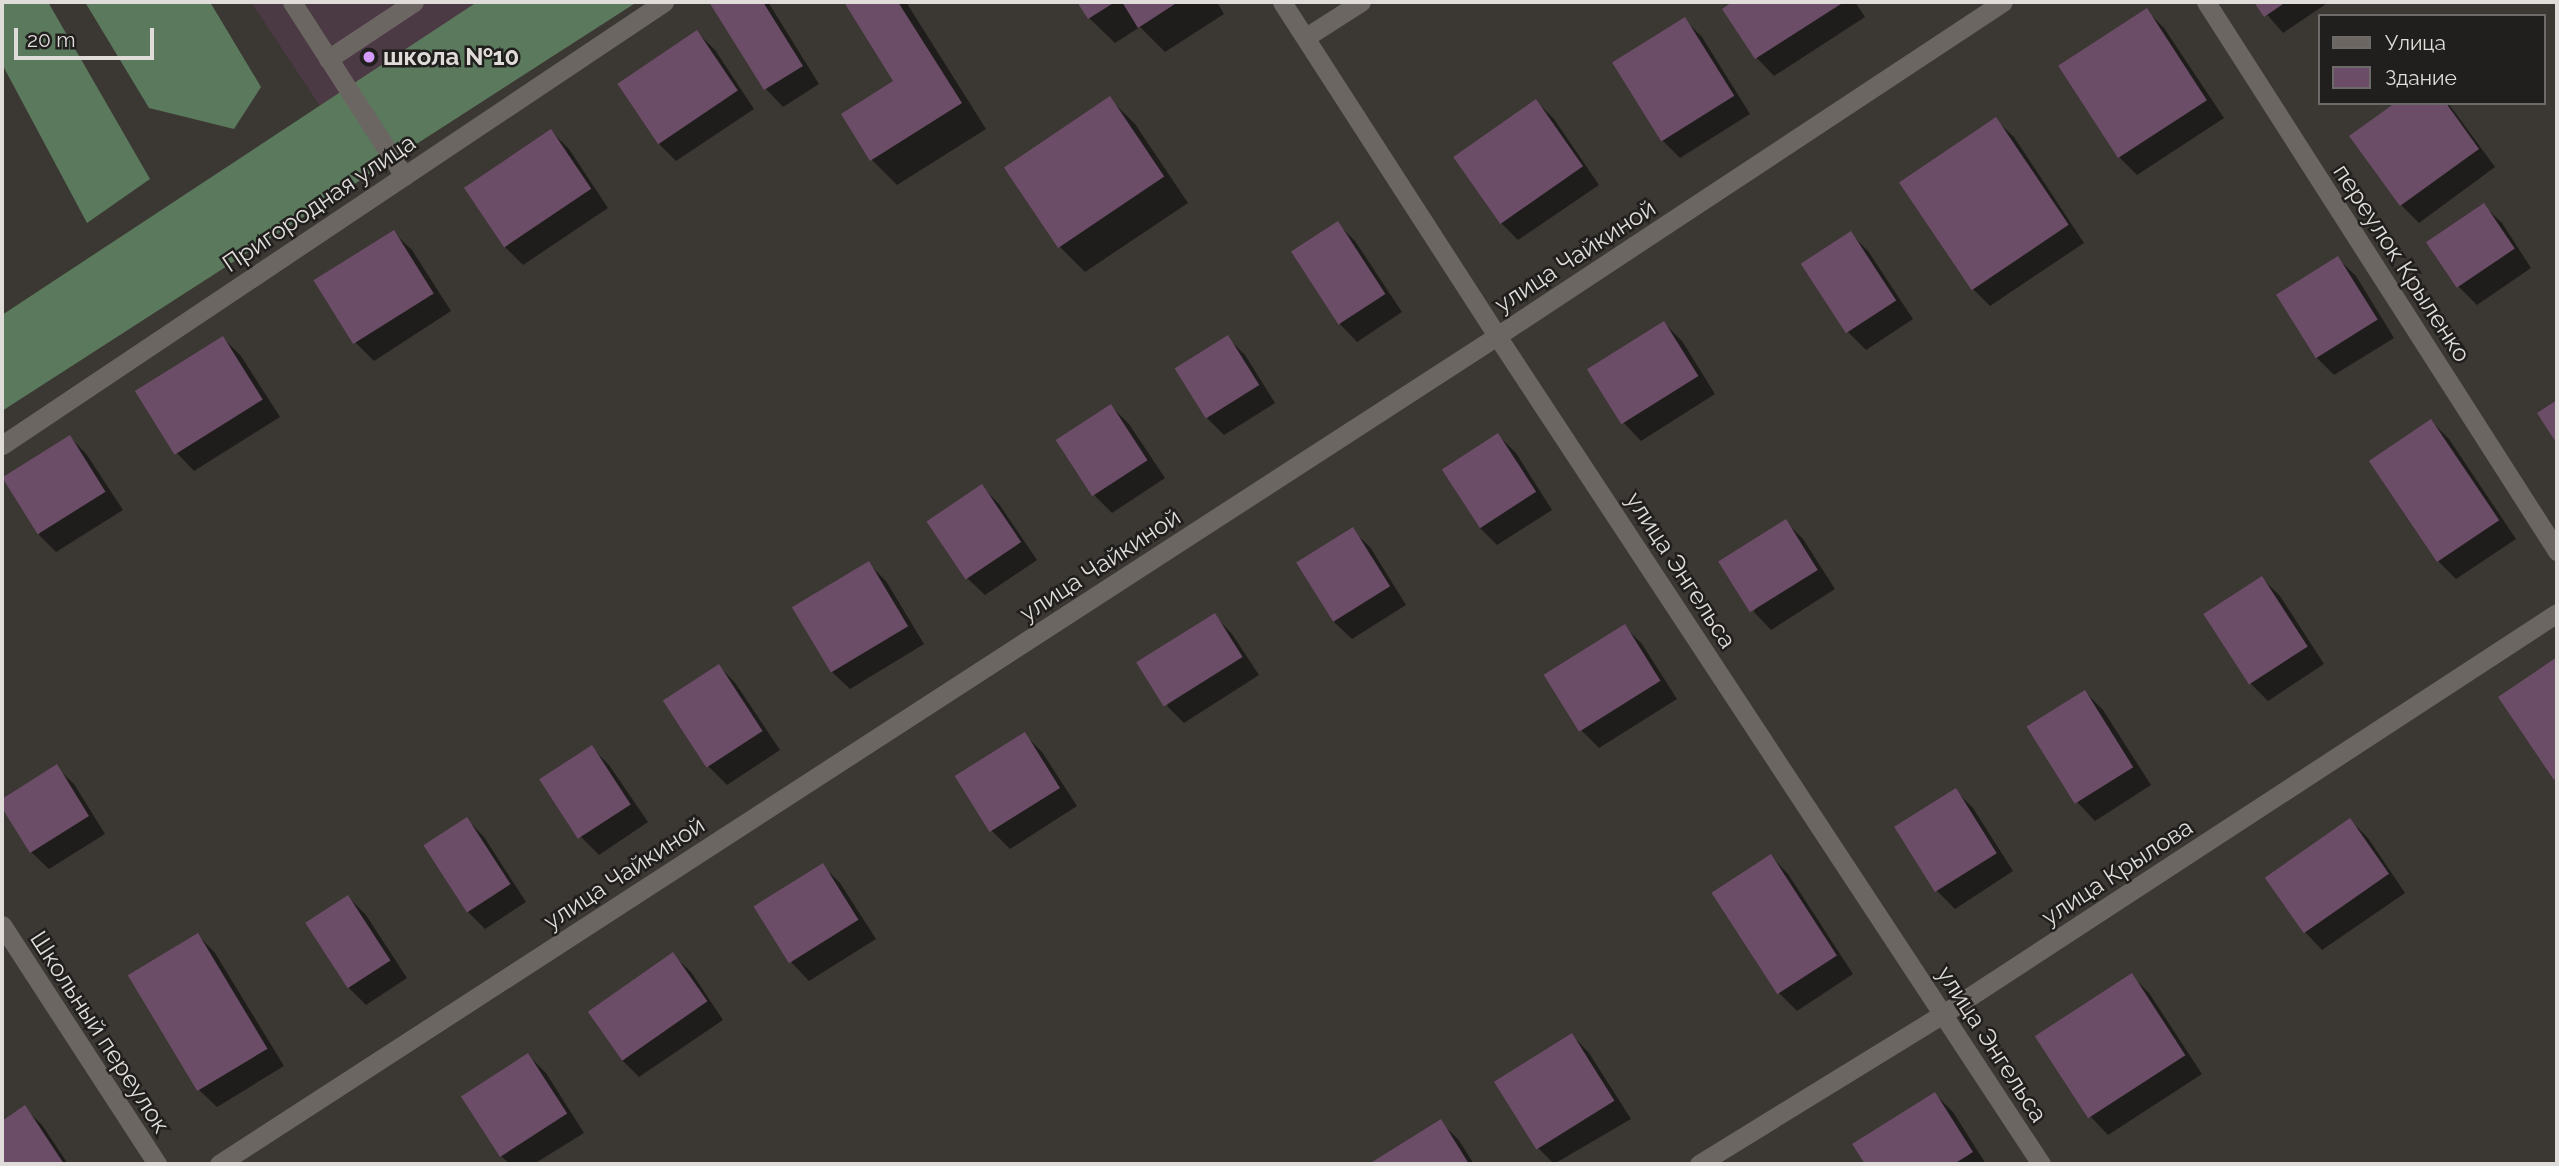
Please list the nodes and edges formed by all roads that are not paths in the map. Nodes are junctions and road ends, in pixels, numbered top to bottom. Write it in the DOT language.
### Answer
graph roads {
  1 [pos="292,2"];
  2 [pos="414,2"];
  3 [pos="664,2"];
  4 [pos="1282,2"];
  5 [pos="1361,2"];
  6 [pos="2003,2"];
  7 [pos="2206,2"];
  8 [pos="1306,37"];
  9 [pos="328,59"];
  10 [pos="404,176"];
  11 [pos="1497,336"];
  12 [pos="2,445"];
  13 [pos="2557,551"];
  14 [pos="2557,613"];
  15 [pos="2,925"];
  16 [pos="1943,1014"];
  17 [pos="157,1164"];
  18 [pos="219,1164"];
  19 [pos="1699,1164"];
  20 [pos="2041,1164"];
  1 -- 9 [label="street"];
  2 -- 9 [label="street"];
  3 -- 10 [label="street, Пригородная улица"];
  4 -- 8 [label="street, улица Энгельса"];
  5 -- 8 [label="street"];
  6 -- 11 [label="street, улица Чайкиной"];
  7 -- 13 [label="street, переулок Крыленко"];
  8 -- 11 [label="street, улица Энгельса"];
  9 -- 10 [label="street"];
  10 -- 12 [label="street, Пригородная улица"];
  11 -- 16 [label="street, улица Энгельса"];
  11 -- 18 [label="street, улица Чайкиной"];
  14 -- 16 [label="street, улица Крылова"];
  15 -- 17 [label="street, Школьный переулок"];
  16 -- 19 [label="street, улица Крылова"];
  16 -- 20 [label="street, улица Энгельса"];
}
